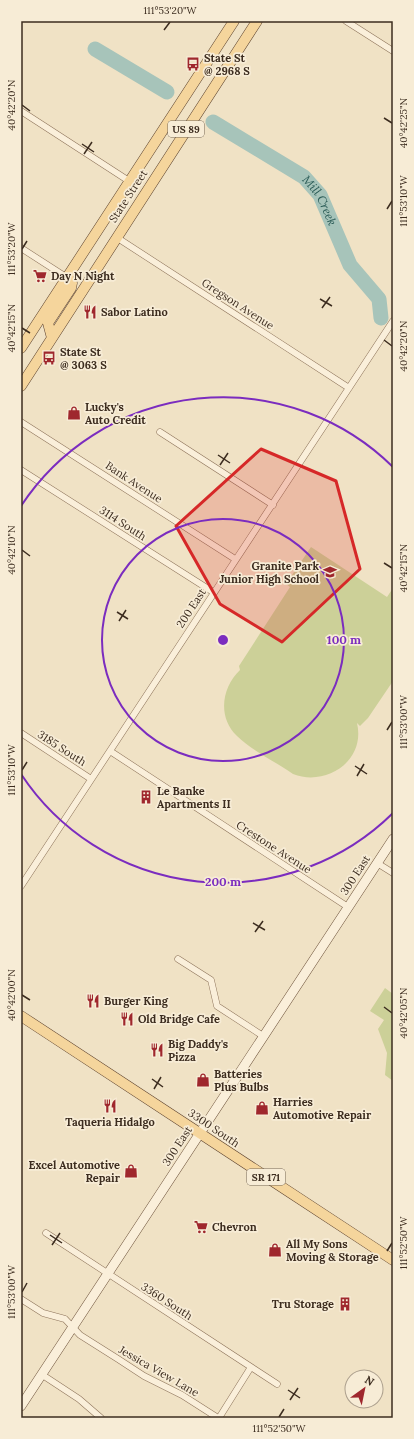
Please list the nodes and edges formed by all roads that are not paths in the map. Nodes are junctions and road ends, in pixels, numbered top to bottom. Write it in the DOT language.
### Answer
graph roads {
  1 [pos="234,21"];
  2 [pos="257,21"];
  3 [pos="346,21"];
  4 [pos="355,24"];
  5 [pos="393,51"];
  6 [pos="21,111"];
  7 [pos="129,181"];
  8 [pos="116,236"];
  9 [pos="21,248"];
  10 [pos="66,277"];
  11 [pos="393,321"];
  12 [pos="52,338"];
  13 [pos="21,348"];
  14 [pos="21,386"];
  15 [pos="349,388"];
  16 [pos="21,422"];
  17 [pos="160,432"];
  18 [pos="21,470"];
  19 [pos="273,505"];
  20 [pos="235,559"];
  21 [pos="214,592"];
  22 [pos="21,733"];
  23 [pos="110,751"];
  24 [pos="91,779"];
  25 [pos="393,839"];
  26 [pos="377,863"];
  27 [pos="393,873"];
  28 [pos="21,886"];
  29 [pos="348,907"];
  30 [pos="178,959"];
  31 [pos="21,1016"];
  32 [pos="263,1036"];
  33 [pos="200,1132"];
  34 [pos="46,1233"];
  35 [pos="393,1260"];
  36 [pos="107,1274"];
  37 [pos="21,1299"];
  38 [pos="72,1328"];
  39 [pos="251,1367"];
  40 [pos="41,1374"];
  41 [pos="277,1384"];
  42 [pos="21,1406"];
  43 [pos="101,1418"];
  44 [pos="218,1418"];
  1 -- 7 [label="main road, State Street / US 89"];
  2 -- 8 [label="main road, State Street / US 89"];
  3 -- 4 [label="street"];
  4 -- 5 [label="street"];
  6 -- 7 [label="street"];
  7 -- 10 [label="main road, State Street / US 89"];
  8 -- 12 [label="main road, State Street / US 89"];
  8 -- 15 [label="street, Gregson Avenue"];
  9 -- 10 [label="street"];
  10 -- 12 [label="main road"];
  10 -- 13 [label="main road, State Street / US 89"];
  11 -- 15 [label="street, 200 East"];
  12 -- 14 [label="main road, State Street / US 89"];
  15 -- 19 [label="street, 200 East"];
  16 -- 20 [label="street, Bank Avenue"];
  17 -- 19 [label="street"];
  18 -- 21 [label="street, 3114 South"];
  19 -- 20 [label="street, 200 East"];
  20 -- 21 [label="street, 200 East"];
  21 -- 23 [label="street, 200 East"];
  22 -- 24 [label="street, 3185 South"];
  23 -- 24 [label="street, 200 East"];
  23 -- 29 [label="street, Crestone Avenue"];
  24 -- 28 [label="street, 200 East"];
  25 -- 26 [label="street, 300 East"];
  26 -- 27 [label="street"];
  26 -- 29 [label="street, 300 East"];
  29 -- 32 [label="street, 300 East"];
  30 -- 32 [label="street"];
  31 -- 33 [label="main road, 3300 South / SR 171"];
  32 -- 33 [label="street, 300 East"];
  33 -- 35 [label="main road, 3300 South / SR 171"];
  33 -- 36 [label="street, 300 East"];
  34 -- 36 [label="street, 3360 South"];
  36 -- 38 [label="street, 300 East"];
  36 -- 39 [label="street, 3360 South"];
  37 -- 38 [label="street, Jessica View Lane"];
  38 -- 40 [label="street, 300 East"];
  38 -- 44 [label="street, Jessica View Lane"];
  39 -- 41 [label="street, 3360 South"];
  39 -- 44 [label="street"];
  40 -- 42 [label="street, 300 East"];
  40 -- 43 [label="street"];
}
